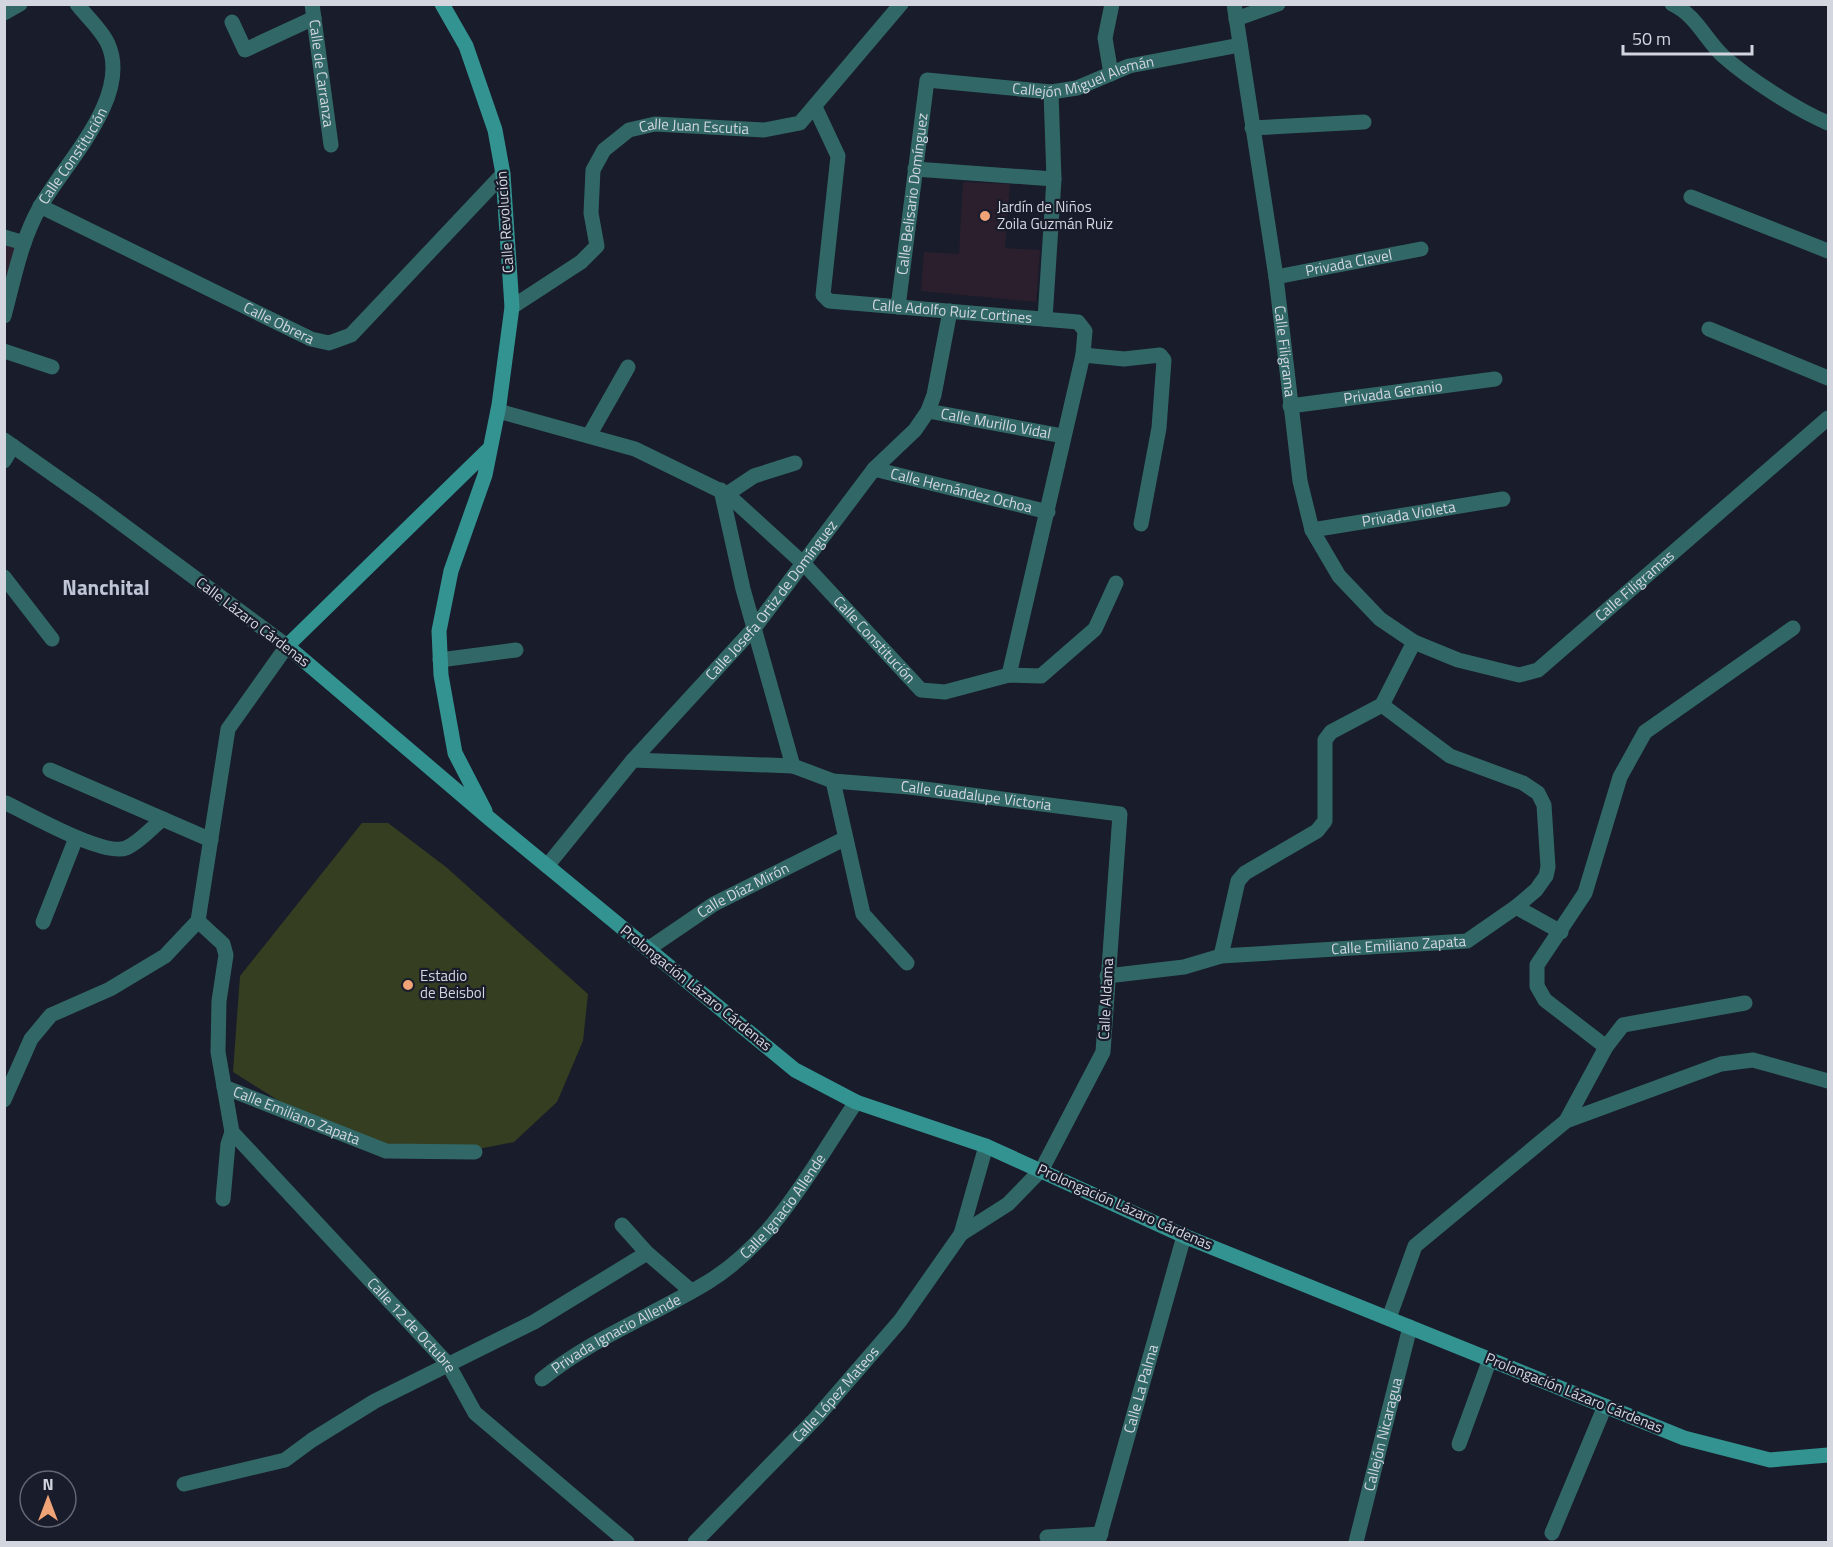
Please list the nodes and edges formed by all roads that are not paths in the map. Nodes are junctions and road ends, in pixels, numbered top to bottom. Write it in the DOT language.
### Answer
graph roads {
  1 [pos="20,4"];
  2 [pos="77,4"];
  3 [pos="442,4"];
  4 [pos="902,4"];
  5 [pos="1112,4"];
  6 [pos="1278,4"];
  7 [pos="1672,4"];
  8 [pos="313,11"];
  9 [pos="1235,12"];
  10 [pos="4,13"];
  11 [pos="232,22"];
  12 [pos="1240,45"];
  13 [pos="1111,74"];
  14 [pos="927,80"];
  15 [pos="1051,92"];
  16 [pos="815,107"];
  17 [pos="1364,122"];
  18 [pos="1828,123"];
  19 [pos="1252,128"];
  20 [pos="331,145"];
  21 [pos="915,169"];
  22 [pos="503,174"];
  23 [pos="1054,179"];
  24 [pos="1691,197"];
  25 [pos="40,206"];
  26 [pos="4,237"];
  27 [pos="24,243"];
  28 [pos="1421,249"];
  29 [pos="1828,251"];
  30 [pos="1276,277"];
  31 [pos="513,307"];
  32 [pos="898,307"];
  33 [pos="950,311"];
  34 [pos="4,316"];
  35 [pos="1045,319"];
  36 [pos="1708,329"];
  37 [pos="4,351"];
  38 [pos="1083,355"];
  39 [pos="628,367"];
  40 [pos="52,368"];
  41 [pos="1828,378"];
  42 [pos="1495,379"];
  43 [pos="1290,406"];
  44 [pos="498,411"];
  45 [pos="928,411"];
  46 [pos="1828,418"];
  47 [pos="590,435"];
  48 [pos="1063,436"];
  49 [pos="9,443"];
  50 [pos="490,448"];
  51 [pos="4,461"];
  52 [pos="795,463"];
  53 [pos="874,469"];
  54 [pos="724,492"];
  55 [pos="1503,499"];
  56 [pos="1048,512"];
  57 [pos="1141,524"];
  58 [pos="1312,530"];
  59 [pos="805,565"];
  60 [pos="4,577"];
  61 [pos="1116,584"];
  62 [pos="755,627"];
  63 [pos="1793,628"];
  64 [pos="52,639"];
  65 [pos="1414,642"];
  66 [pos="287,646"];
  67 [pos="516,650"];
  68 [pos="440,660"];
  69 [pos="1009,675"];
  70 [pos="1382,705"];
  71 [pos="633,760"];
  72 [pos="793,766"];
  73 [pos="50,770"];
  74 [pos="833,782"];
  75 [pos="6,803"];
  76 [pos="1120,814"];
  77 [pos="163,819"];
  78 [pos="490,819"];
  79 [pos="76,838"];
  80 [pos="844,839"];
  81 [pos="211,840"];
  82 [pos="547,866"];
  83 [pos="1516,907"];
  84 [pos="198,921"];
  85 [pos="43,922"];
  86 [pos="1561,932"];
  87 [pos="648,949"];
  88 [pos="1221,956"];
  89 [pos="907,963"];
  90 [pos="1107,976"];
  91 [pos="1745,1003"];
  92 [pos="1606,1047"];
  93 [pos="1828,1080"];
  94 [pos="224,1087"];
  95 [pos="4,1100"];
  96 [pos="856,1102"];
  97 [pos="1566,1121"];
  98 [pos="232,1132"];
  99 [pos="986,1146"];
  100 [pos="475,1152"];
  101 [pos="1042,1169"];
  102 [pos="224,1199"];
  103 [pos="622,1225"];
  104 [pos="962,1234"];
  105 [pos="1184,1236"];
  106 [pos="647,1253"];
  107 [pos="690,1290"];
  108 [pos="1389,1318"];
  109 [pos="1410,1327"];
  110 [pos="1490,1359"];
  111 [pos="448,1364"];
  112 [pos="542,1379"];
  113 [pos="1605,1406"];
  114 [pos="1459,1444"];
  115 [pos="1828,1455"];
  116 [pos="184,1484"];
  117 [pos="1552,1533"];
  118 [pos="1047,1537"];
  119 [pos="1100,1538"];
  120 [pos="627,1542"];
  121 [pos="695,1542"];
  122 [pos="1356,1542"];
  1 -- 10 [label="street"];
  2 -- 25 [label="street, Calle Constitución"];
  3 -- 22 [label="main road, Calle Revolución"];
  4 -- 16 [label="street, Calle Juan Escutia"];
  5 -- 13 [label="street"];
  6 -- 9 [label="street"];
  7 -- 18 [label="street"];
  8 -- 11 [label="street"];
  8 -- 20 [label="street, Calle de Carranza"];
  9 -- 12 [label="street, Calle Filigrama"];
  12 -- 13 [label="street, Callejón Miguel Alemán"];
  12 -- 19 [label="street, Calle Filigrama"];
  13 -- 15 [label="street, Callejón Miguel Alemán"];
  14 -- 15 [label="street, Callejón Miguel Alemán"];
  14 -- 21 [label="street, Calle Belisario Domínguez"];
  15 -- 23 [label="street"];
  16 -- 31 [label="street, Calle Juan Escutia"];
  16 -- 32 [label="street, Calle Adolfo Ruiz Cortines"];
  17 -- 19 [label="street"];
  19 -- 30 [label="street, Calle Filigrama"];
  21 -- 23 [label="street"];
  21 -- 32 [label="street, Calle Belisario Domínguez"];
  22 -- 25 [label="street, Calle Obrera"];
  22 -- 31 [label="main road, Calle Revolución"];
  23 -- 35 [label="street"];
  24 -- 29 [label="street"];
  25 -- 27 [label="street, Calle Constitución"];
  26 -- 27 [label="street"];
  27 -- 34 [label="street, Calle Constitución"];
  28 -- 30 [label="street, Privada Clavel"];
  30 -- 43 [label="street, Calle Filigrama"];
  31 -- 44 [label="main road, Calle Revolución"];
  32 -- 33 [label="street, Calle Adolfo Ruiz Cortines"];
  33 -- 35 [label="street, Calle Adolfo Ruiz Cortines"];
  33 -- 45 [label="street, Calle Josefa Ortiz de Domínguez"];
  35 -- 38 [label="street, Calle Adolfo Ruiz Cortines"];
  36 -- 41 [label="street"];
  37 -- 40 [label="street"];
  38 -- 48 [label="street"];
  38 -- 57 [label="street"];
  39 -- 47 [label="street"];
  42 -- 43 [label="street, Privada Geranio"];
  43 -- 58 [label="street, Calle Filigrama"];
  44 -- 47 [label="street, Calle Constitución"];
  44 -- 50 [label="main road, Calle Revolución"];
  45 -- 48 [label="street, Calle Murillo Vidal"];
  45 -- 53 [label="street, Calle Josefa Ortiz de Domínguez"];
  46 -- 65 [label="street, Calle Filigramas"];
  47 -- 54 [label="street, Calle Constitución"];
  48 -- 56 [label="street"];
  49 -- 51 [label="street"];
  49 -- 66 [label="street, Calle Lázaro Cárdenas"];
  50 -- 66 [label="main road"];
  50 -- 68 [label="main road, Calle Revolución"];
  52 -- 54 [label="street"];
  53 -- 56 [label="street, Calle Hernández Ochoa"];
  53 -- 59 [label="street, Calle Josefa Ortiz de Domínguez"];
  54 -- 59 [label="street, Calle Constitución"];
  54 -- 62 [label="street"];
  55 -- 58 [label="street, Privada Violeta"];
  56 -- 69 [label="street"];
  58 -- 65 [label="street, Calle Filigrama"];
  59 -- 62 [label="street, Calle Josefa Ortiz de Domínguez"];
  59 -- 69 [label="street, Calle Constitución"];
  60 -- 64 [label="street"];
  61 -- 69 [label="street, Calle Constitución"];
  62 -- 71 [label="street, Calle Josefa Ortiz de Domínguez"];
  62 -- 72 [label="street"];
  63 -- 86 [label="street"];
  65 -- 70 [label="street"];
  66 -- 78 [label="main road, Calle Lázaro Cárdenas"];
  66 -- 81 [label="street"];
  67 -- 68 [label="street"];
  68 -- 78 [label="main road, Calle Revolución"];
  70 -- 83 [label="street, Calle Emiliano Zapata"];
  70 -- 88 [label="street"];
  71 -- 72 [label="street"];
  71 -- 82 [label="street, Calle Josefa Ortiz de Domínguez"];
  72 -- 74 [label="street, Calle Guadalupe Victoria"];
  73 -- 77 [label="street"];
  74 -- 76 [label="street, Calle Guadalupe Victoria"];
  74 -- 80 [label="street"];
  75 -- 79 [label="street"];
  76 -- 90 [label="street, Calle Aldama"];
  77 -- 79 [label="street"];
  77 -- 81 [label="street"];
  78 -- 82 [label="main road, Prolongación Lázaro Cárdenas"];
  79 -- 85 [label="street"];
  80 -- 87 [label="street, Calle Díaz Mirón"];
  80 -- 89 [label="street"];
  81 -- 84 [label="street"];
  82 -- 87 [label="main road, Prolongación Lázaro Cárdenas"];
  83 -- 86 [label="street"];
  83 -- 88 [label="street, Calle Emiliano Zapata"];
  84 -- 94 [label="street, Calle Emiliano Zapata"];
  84 -- 95 [label="street"];
  86 -- 92 [label="street"];
  87 -- 96 [label="main road, Prolongación Lázaro Cárdenas"];
  88 -- 90 [label="street, Calle Emiliano Zapata"];
  90 -- 101 [label="street, Calle Aldama"];
  91 -- 92 [label="street"];
  92 -- 97 [label="street"];
  93 -- 97 [label="street"];
  94 -- 98 [label="street"];
  94 -- 100 [label="street, Calle Emiliano Zapata"];
  96 -- 99 [label="main road, Prolongación Lázaro Cárdenas"];
  96 -- 107 [label="street, Calle Ignacio Allende"];
  97 -- 108 [label="street"];
  98 -- 102 [label="street"];
  98 -- 111 [label="street, Calle 12 de Octubre"];
  99 -- 101 [label="main road, Prolongación Lázaro Cárdenas"];
  99 -- 104 [label="street, Calle López Mateos"];
  101 -- 104 [label="street, Calle López Mateos"];
  101 -- 105 [label="main road, Prolongación Lázaro Cárdenas"];
  103 -- 106 [label="street"];
  104 -- 121 [label="street, Calle López Mateos"];
  105 -- 108 [label="main road, Prolongación Lázaro Cárdenas"];
  105 -- 119 [label="street, Calle La Palma"];
  106 -- 107 [label="street"];
  106 -- 111 [label="street"];
  107 -- 112 [label="street, Privada Ignacio Allende"];
  108 -- 109 [label="main road, Prolongación Lázaro Cárdenas"];
  109 -- 110 [label="main road, Prolongación Lázaro Cárdenas"];
  109 -- 122 [label="street, Callejón Nicaragua"];
  110 -- 113 [label="main road, Prolongación Lázaro Cárdenas"];
  110 -- 114 [label="street"];
  111 -- 116 [label="street"];
  111 -- 120 [label="street, Calle 12 de Octubre"];
  113 -- 115 [label="main road, Prolongación Lázaro Cárdenas"];
  113 -- 117 [label="street"];
  118 -- 119 [label="street"];
}
